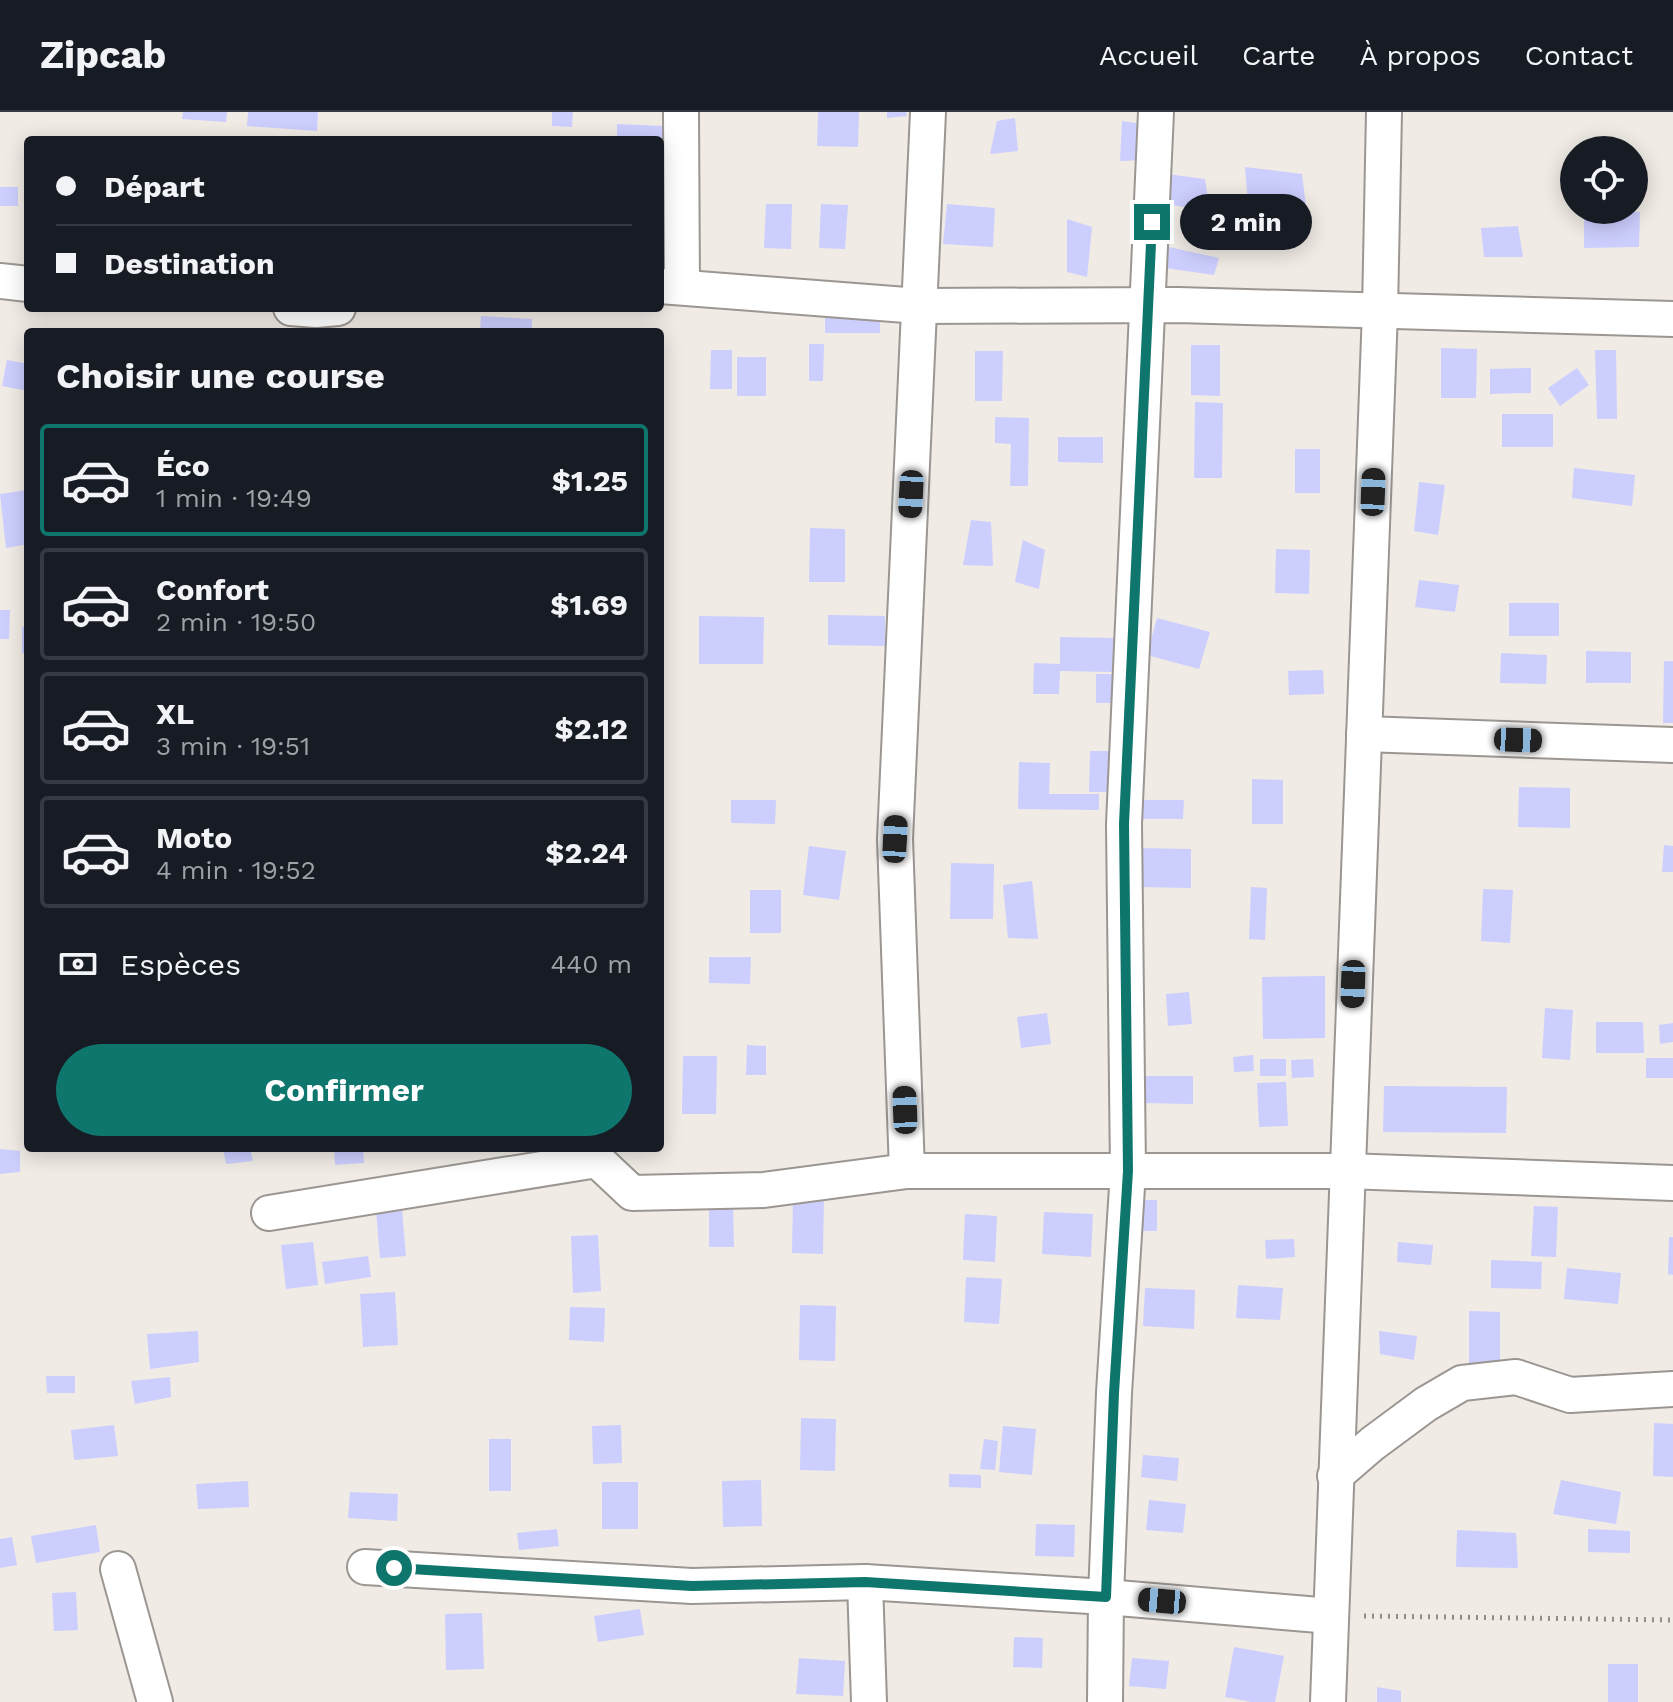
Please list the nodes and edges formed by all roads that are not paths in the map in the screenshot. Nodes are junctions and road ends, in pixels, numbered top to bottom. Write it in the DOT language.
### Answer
graph roads {
  1 [pos="681,112"];
  2 [pos="928,112"];
  3 [pos="1156,112"];
  4 [pos="1384,112"];
  5 [pos="0,281"];
  6 [pos="24,284"];
  7 [pos="671,286"];
  8 [pos="1148,305"];
  9 [pos="919,306"];
  10 [pos="1380,311"];
  11 [pos="1673,319"];
  12 [pos="1364,734"];
  13 [pos="1673,745"];
  14 [pos="907,1171"];
  15 [pos="1128,1171"];
  16 [pos="1346,1171"];
  17 [pos="1673,1183"];
  18 [pos="269,1213"];
  19 [pos="1673,1389"];
  20 [pos="1335,1476"];
  21 [pos="365,1567"];
  22 [pos="118,1569"];
  23 [pos="865,1582"];
  24 [pos="1106,1597"];
  25 [pos="1331,1616"];
  26 [pos="155,1702"];
  27 [pos="869,1702"];
  28 [pos="1105,1702"];
  29 [pos="1328,1702"];
  1 -- 7 [label="street"];
  2 -- 9 [label="street"];
  3 -- 8 [label="street"];
  4 -- 10 [label="street"];
  5 -- 6 [label="street"];
  7 -- 9 [label="street"];
  8 -- 9 [label="street"];
  8 -- 10 [label="street"];
  8 -- 15 [label="street"];
  9 -- 14 [label="street"];
  10 -- 11 [label="street"];
  10 -- 12 [label="street"];
  12 -- 13 [label="street"];
  12 -- 16 [label="street"];
  14 -- 15 [label="street"];
  14 -- 18 [label="street"];
  15 -- 16 [label="street"];
  15 -- 24 [label="street"];
  16 -- 17 [label="street"];
  16 -- 20 [label="street"];
  19 -- 20 [label="street"];
  20 -- 25 [label="street"];
  21 -- 23 [label="street"];
  22 -- 26 [label="street"];
  23 -- 24 [label="street"];
  23 -- 27 [label="street"];
  24 -- 25 [label="street"];
  24 -- 28 [label="street"];
  25 -- 29 [label="street"];
}
